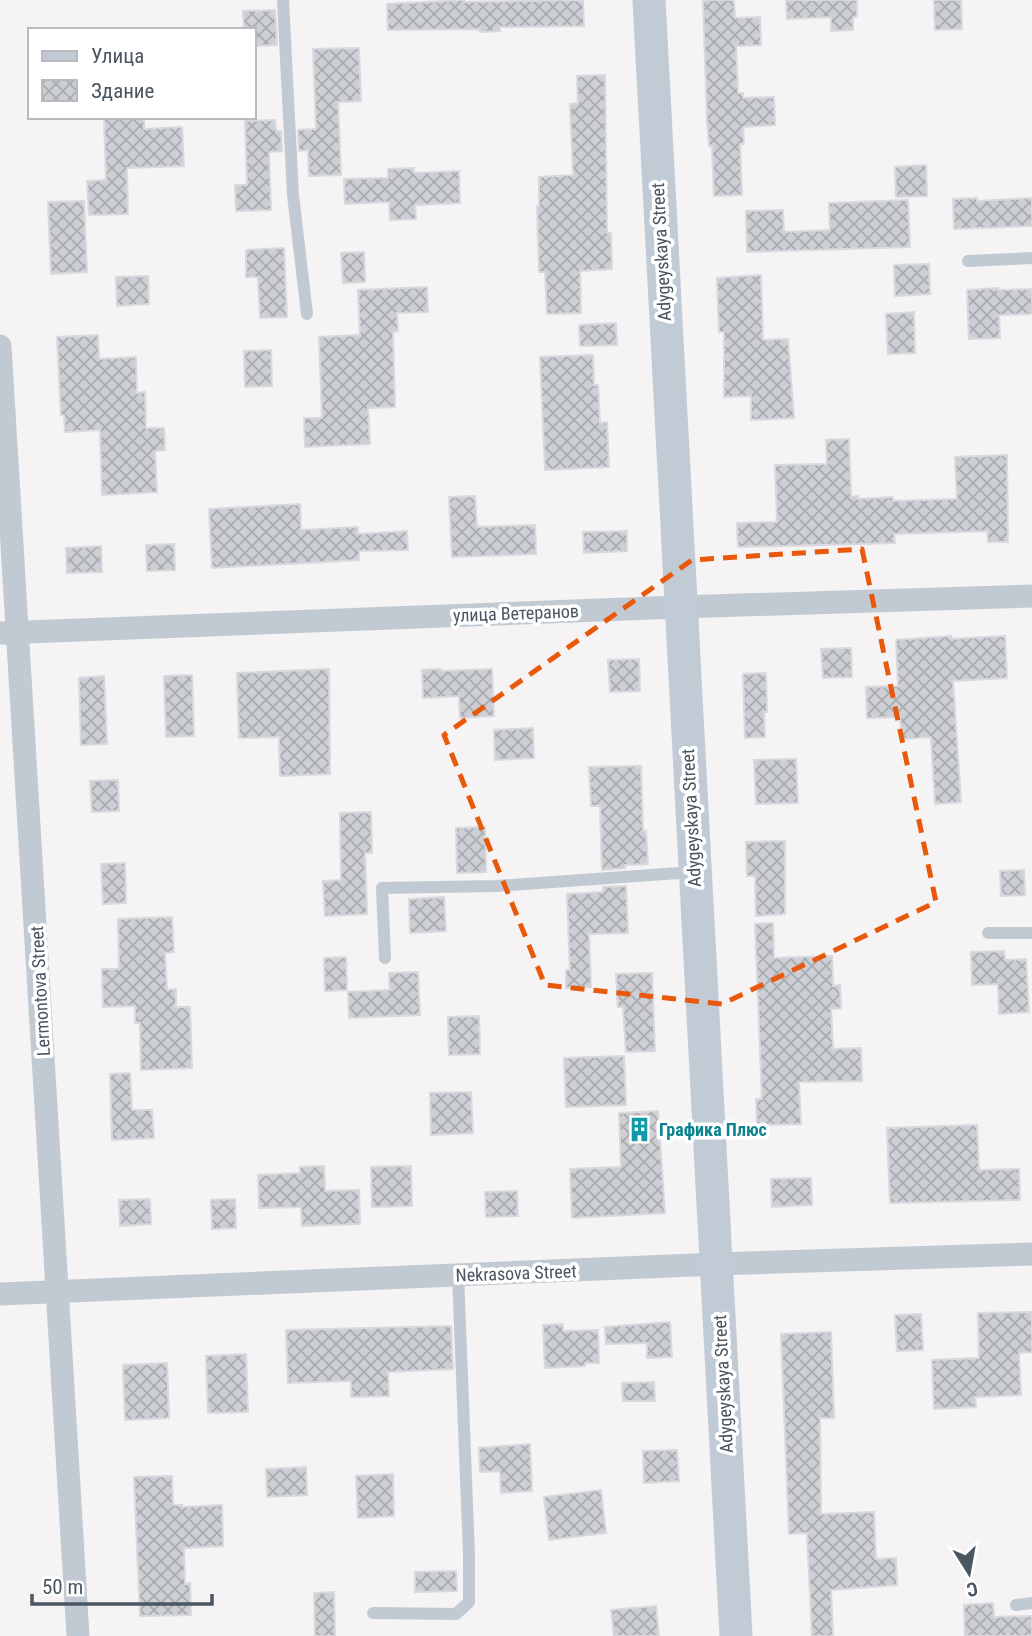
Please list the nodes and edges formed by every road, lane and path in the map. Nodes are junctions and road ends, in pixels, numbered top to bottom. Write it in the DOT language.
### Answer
graph roads {
  1 [pos="284,0"];
  2 [pos="649,0"];
  3 [pos="1032,258"];
  4 [pos="968,261"];
  5 [pos="307,314"];
  6 [pos="0,346"];
  7 [pos="1032,596"];
  8 [pos="679,607"];
  9 [pos="9,633"];
  10 [pos="694,872"];
  11 [pos="988,933"];
  12 [pos="1032,933"];
  13 [pos="385,958"];
  14 [pos="1032,1254"];
  15 [pos="717,1265"];
  16 [pos="458,1275"];
  17 [pos="58,1292"];
  18 [pos="0,1294"];
  19 [pos="1032,1603"];
  20 [pos="1016,1605"];
  21 [pos="373,1613"];
  22 [pos="78,1636"];
  23 [pos="736,1636"];
  1 -- 5 [label="lane"];
  2 -- 8 [label="main road, Adygeyskaya Street"];
  3 -- 4 [label="lane"];
  6 -- 9 [label="street, Lermontova Street"];
  7 -- 8 [label="street, улица Ветеранов"];
  8 -- 9 [label="street, улица Ветеранов"];
  8 -- 10 [label="main road, Adygeyskaya Street"];
  9 -- 17 [label="street, Lermontova Street"];
  10 -- 13 [label="lane"];
  10 -- 15 [label="main road, Adygeyskaya Street"];
  11 -- 12 [label="lane"];
  14 -- 15 [label="street, Nekrasova Street"];
  15 -- 16 [label="street, Nekrasova Street"];
  15 -- 23 [label="main road, Adygeyskaya Street"];
  16 -- 17 [label="street, Nekrasova Street"];
  16 -- 21 [label="lane"];
  17 -- 18 [label="street, Nekrasova Street"];
  17 -- 22 [label="street, Lermontova Street"];
  19 -- 20 [label="lane"];
}
